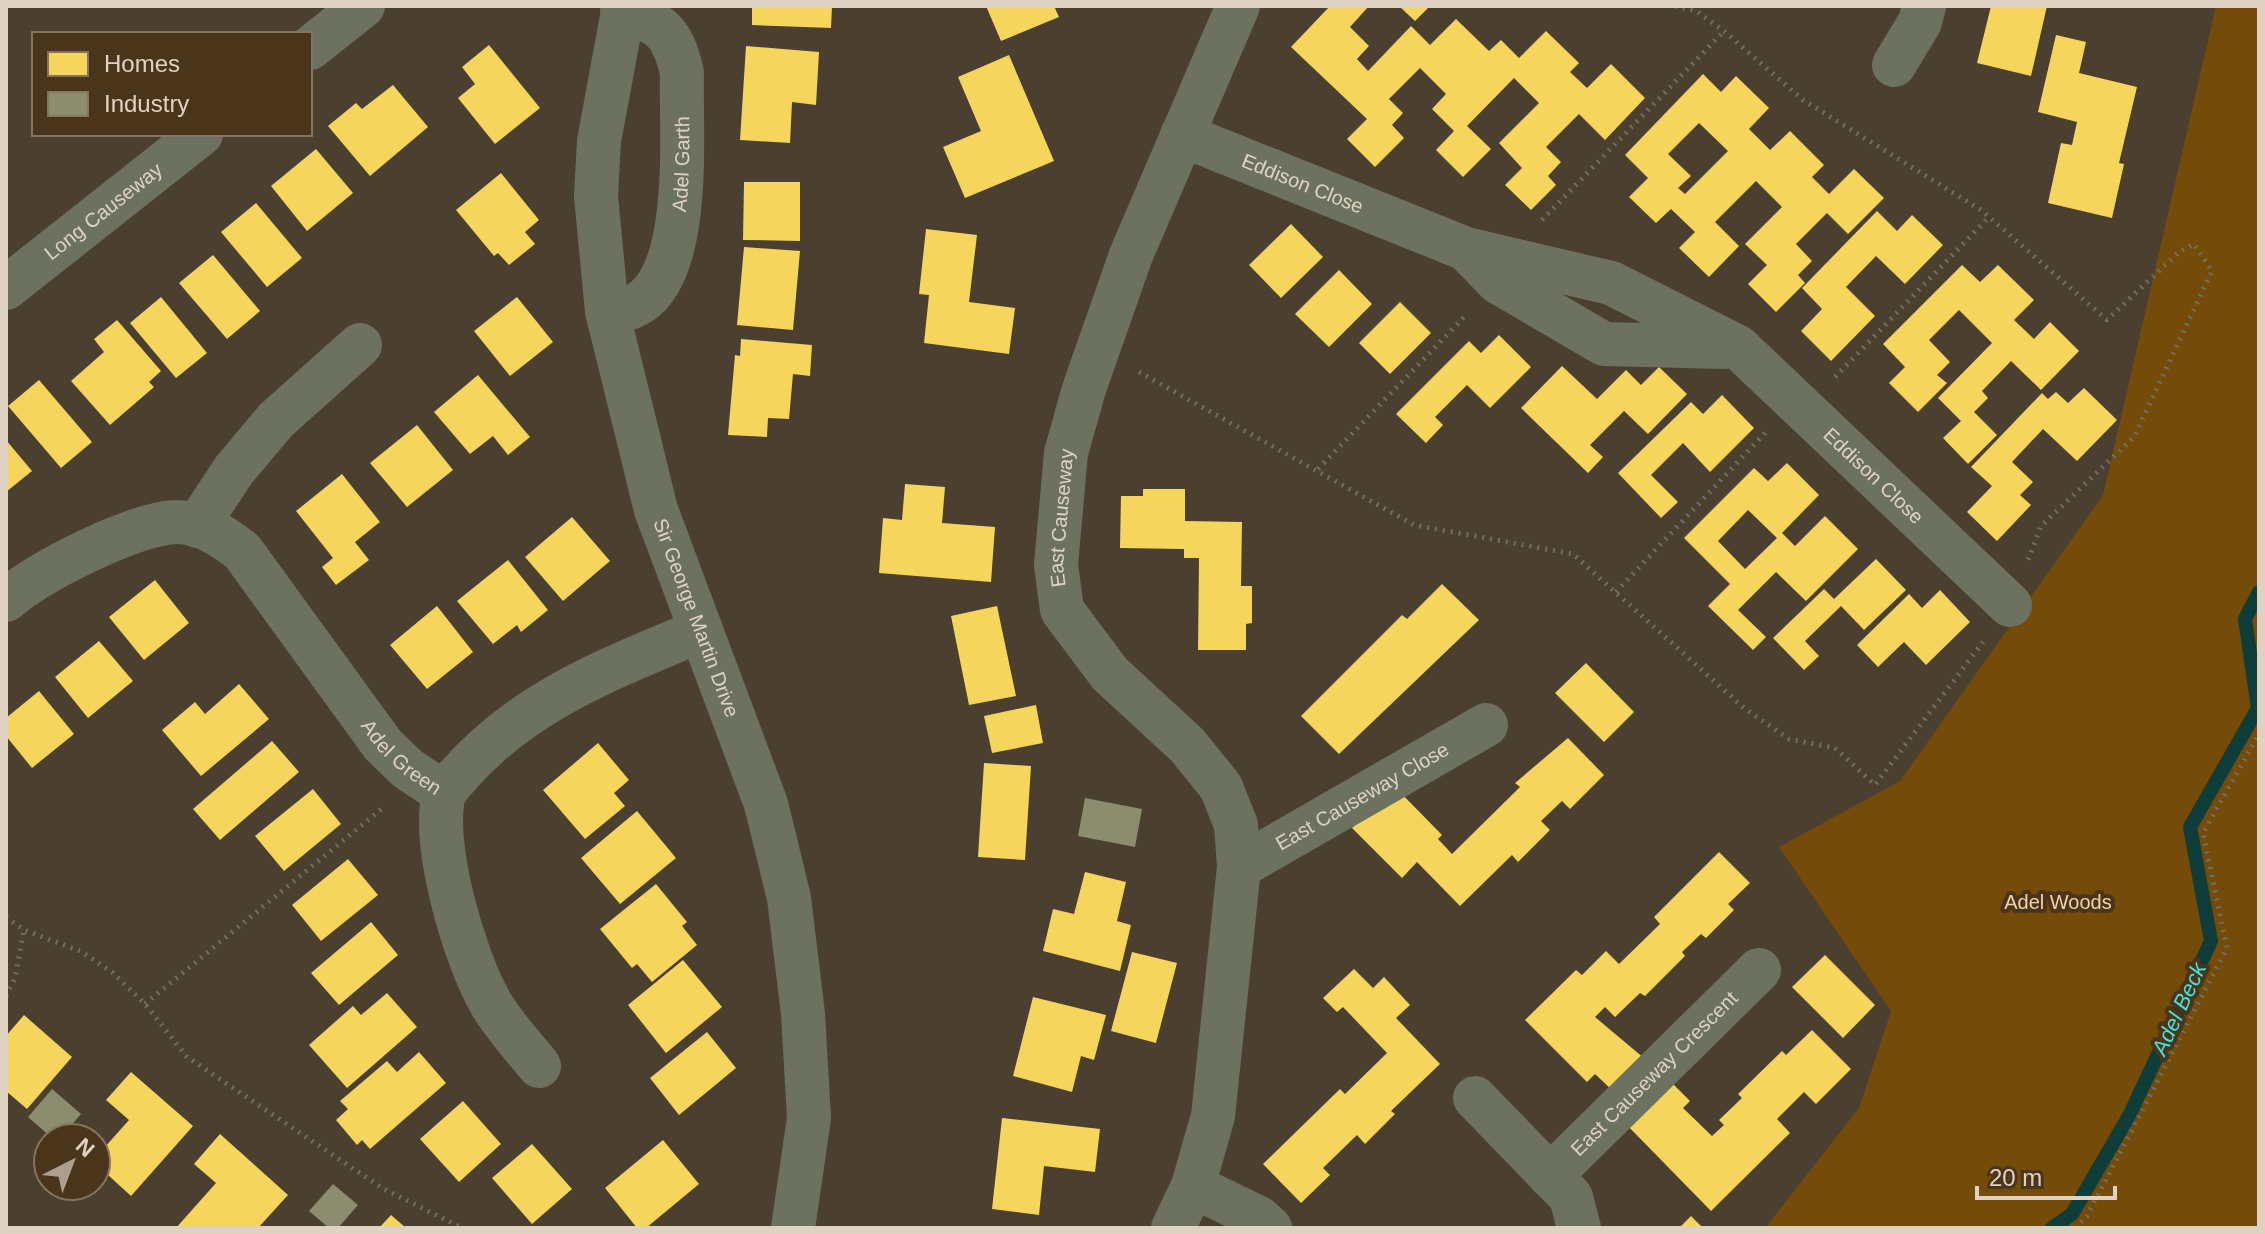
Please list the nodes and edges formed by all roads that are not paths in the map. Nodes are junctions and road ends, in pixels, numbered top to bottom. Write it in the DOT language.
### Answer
graph roads {
  1 [pos="363,6"];
  2 [pos="1238,6"];
  3 [pos="1924,6"];
  4 [pos="623,9"];
  5 [pos="312,46"];
  6 [pos="1894,65"];
  7 [pos="1182,135"];
  8 [pos="198,136"];
  9 [pos="1490,263"];
  10 [pos="6,288"];
  11 [pos="607,311"];
  12 [pos="360,345"];
  13 [pos="1738,347"];
  14 [pos="197,526"];
  15 [pos="6,600"];
  16 [pos="2010,605"];
  17 [pos="699,631"];
  18 [pos="1486,725"];
  19 [pos="432,785"];
  20 [pos="1239,867"];
  21 [pos="1759,970"];
  22 [pos="539,1066"];
  23 [pos="1475,1098"];
  24 [pos="1550,1176"];
  25 [pos="1193,1186"];
  26 [pos="793,1228"];
  27 [pos="1173,1228"];
  28 [pos="1270,1228"];
  29 [pos="1579,1228"];
  1 -- 5 [label="street"];
  2 -- 7 [label="street, East Causeway"];
  3 -- 6 [label="street"];
  4 -- 11 [label="street, Sir George Martin Drive"];
  4 -- 11 [label="street, Adel Garth"];
  7 -- 9 [label="street, Eddison Close"];
  7 -- 20 [label="street, East Causeway"];
  8 -- 10 [label="street, Long Causeway"];
  9 -- 13 [label="street, Eddison Close"];
  9 -- 13 [label="street, Eddison Close"];
  11 -- 17 [label="street, Sir George Martin Drive"];
  12 -- 14 [label="street"];
  13 -- 16 [label="street, Eddison Close"];
  14 -- 15 [label="street, Adel Green"];
  14 -- 19 [label="street, Adel Green"];
  17 -- 19 [label="street, Adel Green"];
  17 -- 26 [label="street, Sir George Martin Drive"];
  18 -- 20 [label="street, East Causeway Close"];
  19 -- 22 [label="street"];
  20 -- 25 [label="street, East Causeway"];
  21 -- 24 [label="street, East Causeway Crescent"];
  23 -- 24 [label="street"];
  24 -- 29 [label="street"];
  25 -- 27 [label="street, East Causeway"];
  25 -- 28 [label="street"];
}
